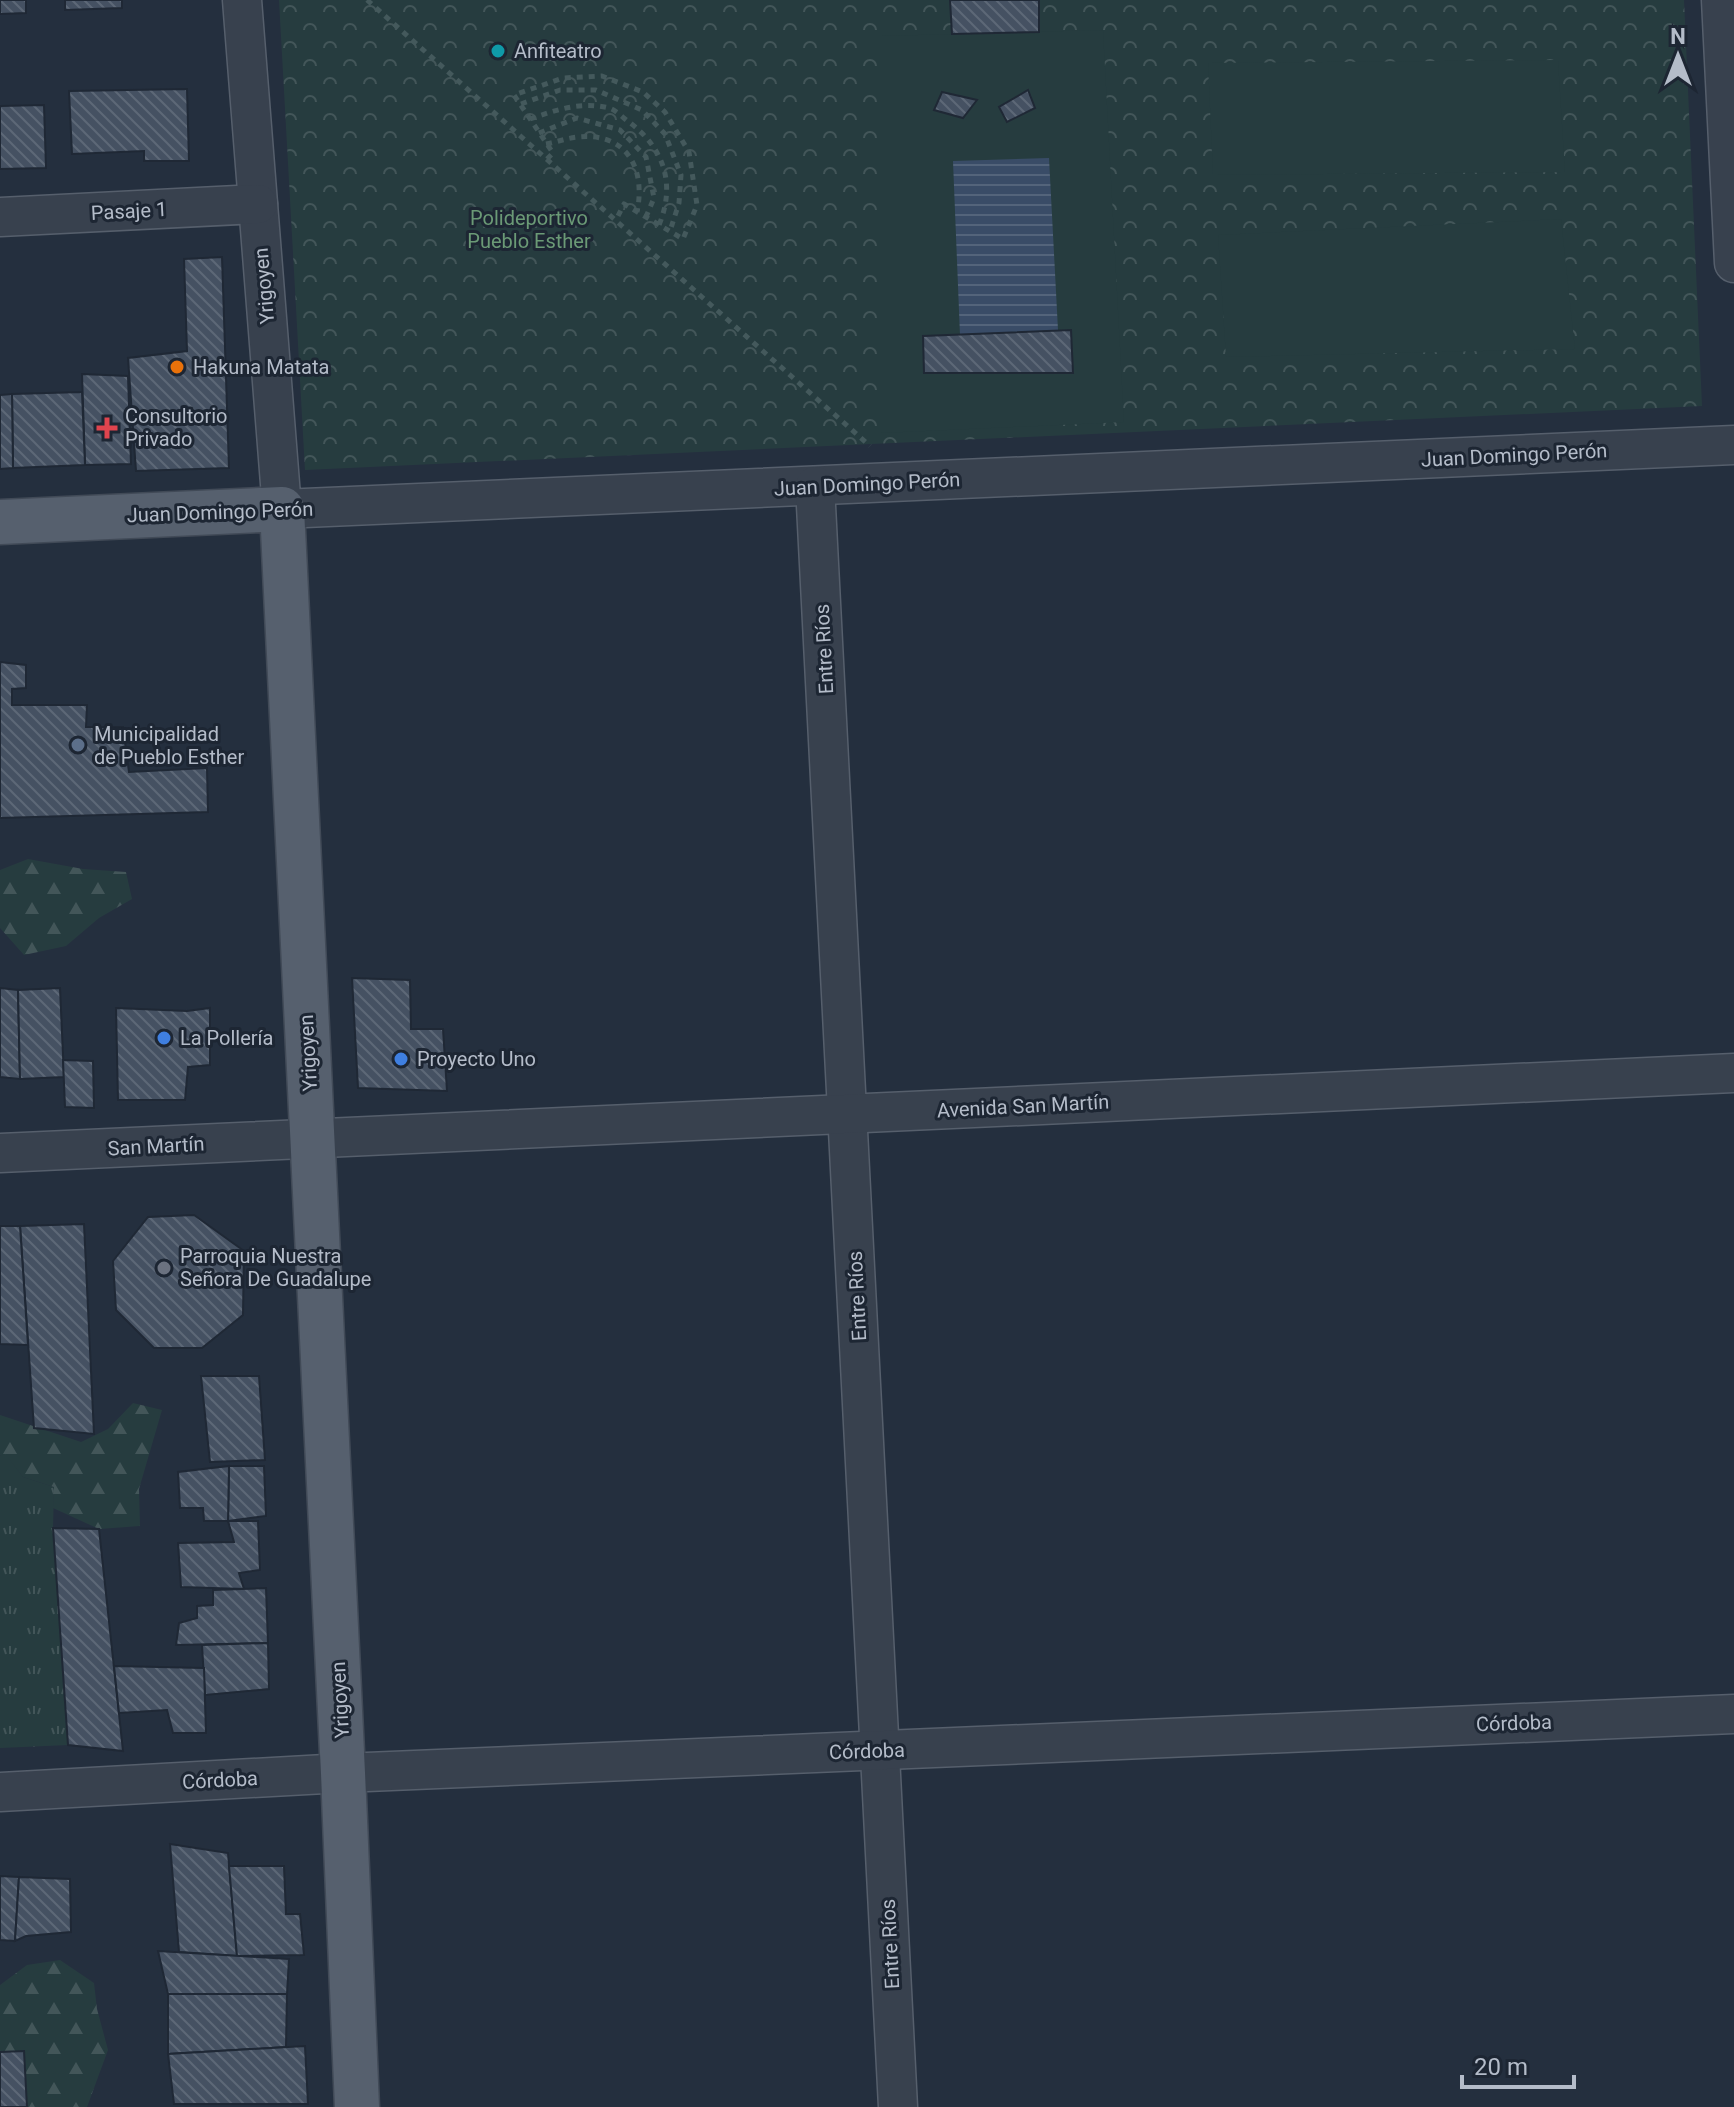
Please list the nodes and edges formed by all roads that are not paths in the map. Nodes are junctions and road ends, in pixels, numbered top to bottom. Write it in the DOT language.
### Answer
graph roads {
  1 [pos="242,0"];
  2 [pos="1721,0"];
  3 [pos="258,204"];
  4 [pos="0,217"];
  5 [pos="1734,263"];
  6 [pos="1734,445"];
  7 [pos="815,486"];
  8 [pos="282,509"];
  9 [pos="0,522"];
  10 [pos="1734,1073"];
  11 [pos="847,1114"];
  12 [pos="313,1139"];
  13 [pos="0,1153"];
  14 [pos="1734,1714"];
  15 [pos="880,1750"];
  16 [pos="343,1773"];
  17 [pos="0,1792"];
  18 [pos="357,2107"];
  19 [pos="898,2107"];
  1 -- 3 [label="street, Yrigoyen"];
  2 -- 5 [label="street"];
  3 -- 4 [label="street, Pasaje 1"];
  3 -- 8 [label="street, Yrigoyen"];
  6 -- 7 [label="street, Juan Domingo Perón"];
  7 -- 8 [label="street, Juan Domingo Perón"];
  7 -- 11 [label="street, Entre Ríos"];
  8 -- 9 [label="main road, Juan Domingo Perón"];
  8 -- 12 [label="main road, Yrigoyen"];
  10 -- 11 [label="street, Avenida San Martín"];
  11 -- 12 [label="street, Avenida San Martín"];
  11 -- 15 [label="street, Entre Ríos"];
  12 -- 13 [label="street, San Martín"];
  12 -- 16 [label="main road, Yrigoyen"];
  14 -- 15 [label="street, Córdoba"];
  15 -- 16 [label="street, Córdoba"];
  15 -- 19 [label="street, Entre Ríos"];
  16 -- 17 [label="street, Córdoba"];
  16 -- 18 [label="main road, Yrigoyen"];
}
